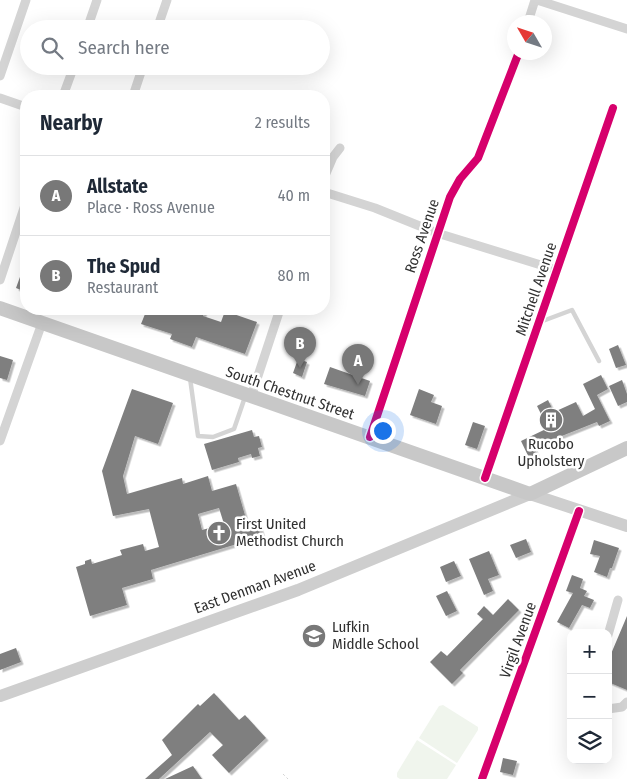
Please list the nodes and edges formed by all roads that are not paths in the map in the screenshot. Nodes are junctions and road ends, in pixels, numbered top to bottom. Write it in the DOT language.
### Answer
graph roads {
  1 [pos="26,0"];
  2 [pos="96,0"];
  3 [pos="167,0"];
  4 [pos="536,0"];
  5 [pos="531,15"];
  6 [pos="90,20"];
  7 [pos="160,20"];
  8 [pos="627,29"];
  9 [pos="516,60"];
  10 [pos="71,75"];
  11 [pos="140,75"];
  12 [pos="0,76"];
  13 [pos="65,90"];
  14 [pos="135,90"];
  15 [pos="0,98"];
  16 [pos="20,105"];
  17 [pos="613,108"];
  18 [pos="340,148"];
  19 [pos="330,164"];
  20 [pos="330,194"];
  21 [pos="20,220"];
  22 [pos="437,232"];
  23 [pos="557,270"];
  24 [pos="0,280"];
  25 [pos="0,308"];
  26 [pos="278,315"];
  27 [pos="42,323"];
  28 [pos="539,323"];
  29 [pos="599,361"];
  30 [pos="190,376"];
  31 [pos="248,396"];
  32 [pos="370,438"];
  33 [pos="0,441"];
  34 [pos="627,448"];
  35 [pos="485,478"];
  36 [pos="530,494"];
  37 [pos="579,511"];
  38 [pos="627,526"];
  39 [pos="618,600"];
  40 [pos="610,629"];
  41 [pos="0,696"];
  42 [pos="627,702"];
  43 [pos="612,708"];
  44 [pos="482,779"];
  1 -- 12 [label="street"];
  2 -- 6 [label="street"];
  3 -- 7 [label="street"];
  4 -- 5 [label="street"];
  4 -- 8 [label="street"];
  9 -- 22 [label="street, Ross Avenue"];
  10 -- 13 [label="street"];
  11 -- 14 [label="street"];
  15 -- 16 [label="street"];
  17 -- 23 [label="street, Mitchell Avenue"];
  18 -- 19 [label="street"];
  20 -- 22 [label="street"];
  21 -- 24 [label="street"];
  22 -- 23 [label="street"];
  22 -- 32 [label="street, Ross Avenue"];
  23 -- 28 [label="street, Mitchell Avenue"];
  25 -- 27 [label="main road, South Chestnut Street"];
  26 -- 31 [label="street"];
  27 -- 30 [label="main road, South Chestnut Street"];
  27 -- 33 [label="street"];
  28 -- 29 [label="lane"];
  28 -- 35 [label="street, Mitchell Avenue"];
  30 -- 31 [label="main road, South Chestnut Street"];
  30 -- 31 [label="lane"];
  31 -- 32 [label="main road, South Chestnut Street"];
  32 -- 35 [label="main road, South Chestnut Street"];
  34 -- 36 [label="main road, East Denman Avenue"];
  35 -- 36 [label="main road, South Chestnut Street"];
  36 -- 37 [label="main road, South Chestnut Street"];
  36 -- 41 [label="main road, East Denman Avenue"];
  37 -- 38 [label="main road, South Chestnut Street"];
  37 -- 44 [label="street, Virgil Avenue"];
  39 -- 40 [label="street"];
  42 -- 43 [label="street"];
}
